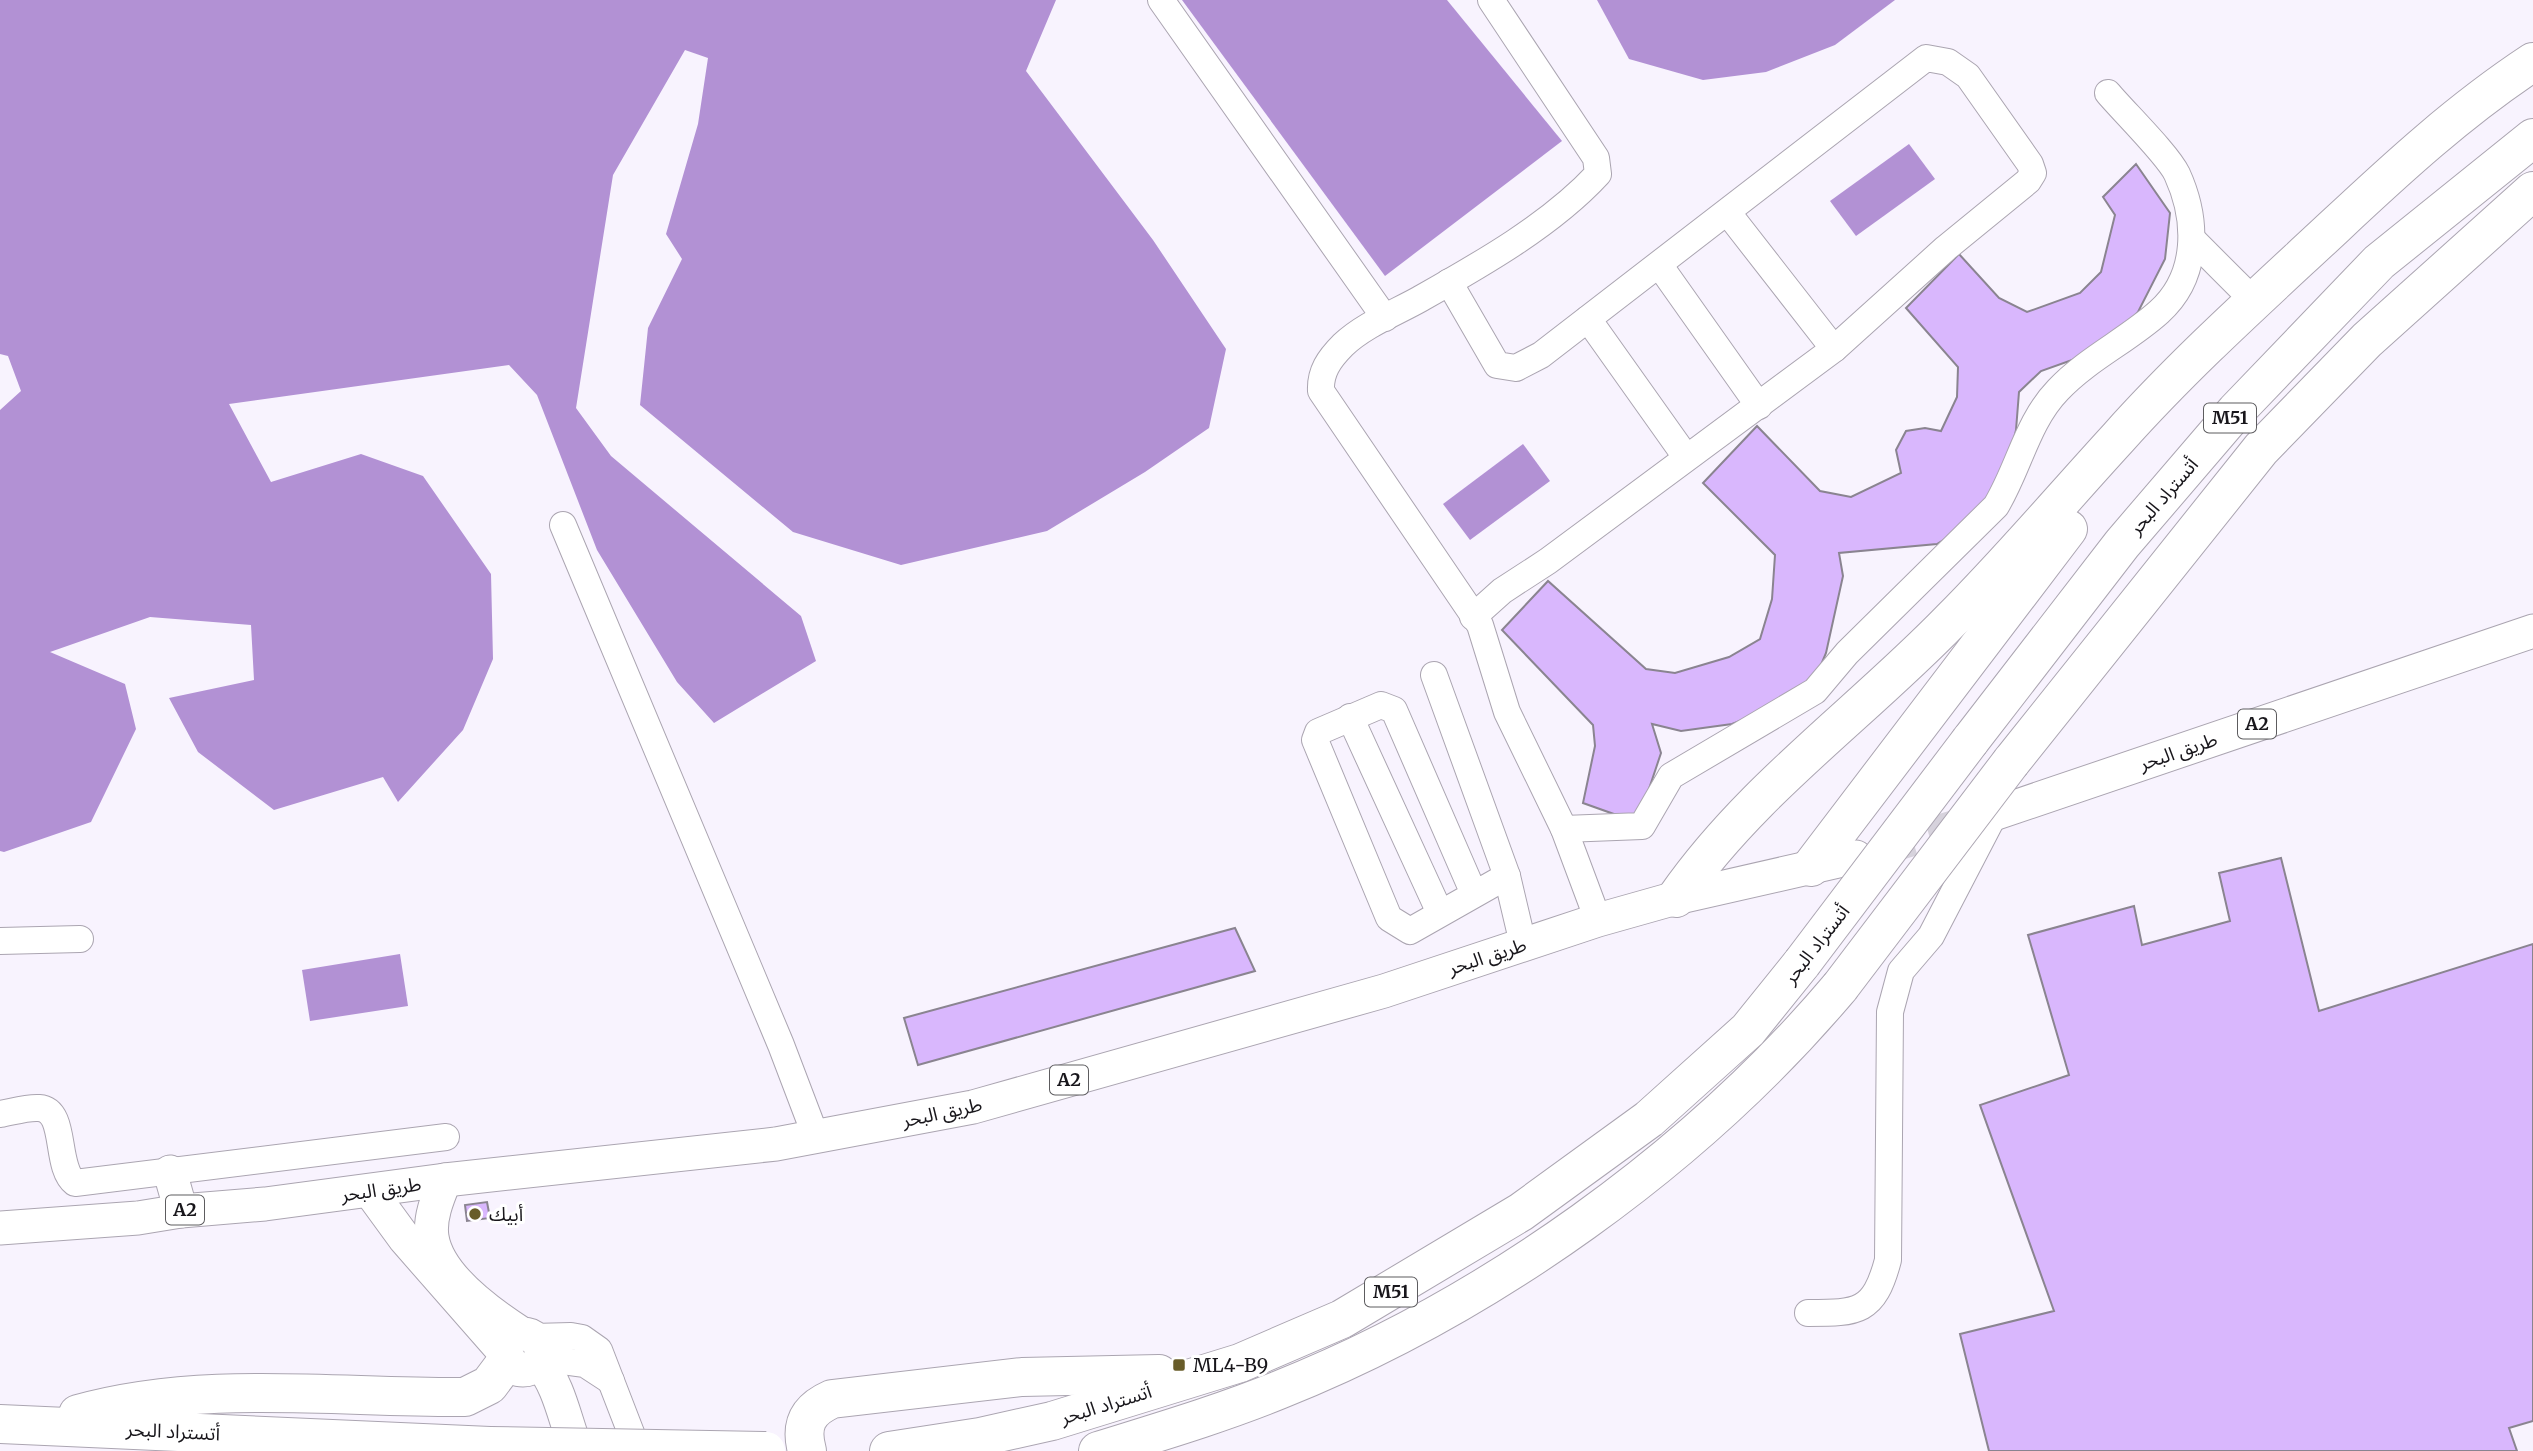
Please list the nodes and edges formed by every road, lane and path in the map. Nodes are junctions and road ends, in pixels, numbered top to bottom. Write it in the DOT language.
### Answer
graph roads {
  1 [pos="1161,0"];
  2 [pos="1491,0"];
  3 [pos="2533,62"];
  4 [pos="2108,93"];
  5 [pos="2533,138"];
  6 [pos="2533,191"];
  7 [pos="1728,213"];
  8 [pos="2192,239"];
  9 [pos="1660,266"];
  10 [pos="1450,282"];
  11 [pos="2253,300"];
  12 [pos="1385,318"];
  13 [pos="1588,319"];
  14 [pos="2209,344"];
  15 [pos="1834,349"];
  16 [pos="1759,406"];
  17 [pos="1686,457"];
  18 [pos="563,526"];
  19 [pos="1473,617"];
  20 [pos="2533,631"];
  21 [pos="1434,675"];
  22 [pos="1350,717"];
  23 [pos="1989,816"];
  24 [pos="1564,829"];
  25 [pos="1856,857"];
  26 [pos="1811,867"];
  27 [pos="1507,876"];
  28 [pos="1474,894"];
  29 [pos="1675,898"];
  30 [pos="1440,914"];
  31 [pos="1598,920"];
  32 [pos="80,939"];
  33 [pos="0,941"];
  34 [pos="1523,944"];
  35 [pos="0,1114"];
  36 [pos="446,1137"];
  37 [pos="816,1137"];
  38 [pos="170,1172"];
  39 [pos="445,1180"];
  40 [pos="370,1191"];
  41 [pos="181,1210"];
  42 [pos="0,1228"];
  43 [pos="1808,1313"];
  44 [pos="524,1354"];
  45 [pos="1207,1373"];
  46 [pos="0,1424"];
  47 [pos="48,1424"];
  48 [pos="577,1451"];
  49 [pos="638,1451"];
  50 [pos="766,1451"];
  51 [pos="807,1451"];
  52 [pos="889,1451"];
  53 [pos="1098,1451"];
  1 -- 12 [label="street"];
  2 -- 10 [label="street"];
  3 -- 11 [label="highway"];
  4 -- 8 [label="street"];
  5 -- 45 [label="highway, أتستراد البحر / M51, bridge"];
  6 -- 53 [label="highway, M51, bridge"];
  7 -- 9 [label="street"];
  7 -- 15 [label="street"];
  7 -- 15 [label="street"];
  8 -- 11 [label="street"];
  8 -- 24 [label="street"];
  9 -- 13 [label="street"];
  9 -- 16 [label="street"];
  10 -- 12 [label="street"];
  10 -- 13 [label="street"];
  11 -- 14 [label="highway"];
  12 -- 19 [label="street"];
  13 -- 17 [label="street"];
  14 -- 26 [label="highway"];
  14 -- 29 [label="highway"];
  15 -- 16 [label="street"];
  16 -- 17 [label="street"];
  17 -- 19 [label="street"];
  18 -- 37 [label="street"];
  19 -- 24 [label="street"];
  20 -- 23 [label="main road, طريق البحر / A2"];
  21 -- 27 [label="street"];
  22 -- 28 [label="street"];
  22 -- 30 [label="street"];
  22 -- 30 [label="street"];
  23 -- 43 [label="street"];
  24 -- 31 [label="street"];
  25 -- 26 [label="main road, طريق البحر / A2"];
  26 -- 29 [label="main road, طريق البحر / A2"];
  27 -- 28 [label="street"];
  27 -- 34 [label="street"];
  28 -- 30 [label="street"];
  29 -- 31 [label="main road, طريق البحر / A2"];
  31 -- 34 [label="main road, طريق البحر / A2"];
  32 -- 33 [label="street"];
  34 -- 37 [label="main road, طريق البحر / A2"];
  35 -- 38 [label="street"];
  36 -- 38 [label="street"];
  37 -- 39 [label="main road, طريق البحر / A2"];
  38 -- 41 [label="main road"];
  39 -- 40 [label="main road, طريق البحر / A2"];
  39 -- 44 [label="main road"];
  40 -- 41 [label="main road, طريق البحر / A2"];
  40 -- 44 [label="main road"];
  41 -- 42 [label="main road, طريق البحر / A2"];
  44 -- 47 [label="highway"];
  44 -- 48 [label="main road"];
  44 -- 49 [label="street"];
  45 -- 51 [label="highway"];
  45 -- 52 [label="highway, أتستراد البحر / M51"];
  46 -- 47 [label="highway, أتستراد البحر"];
  47 -- 50 [label="highway, أتستراد البحر, bridge"];
}
